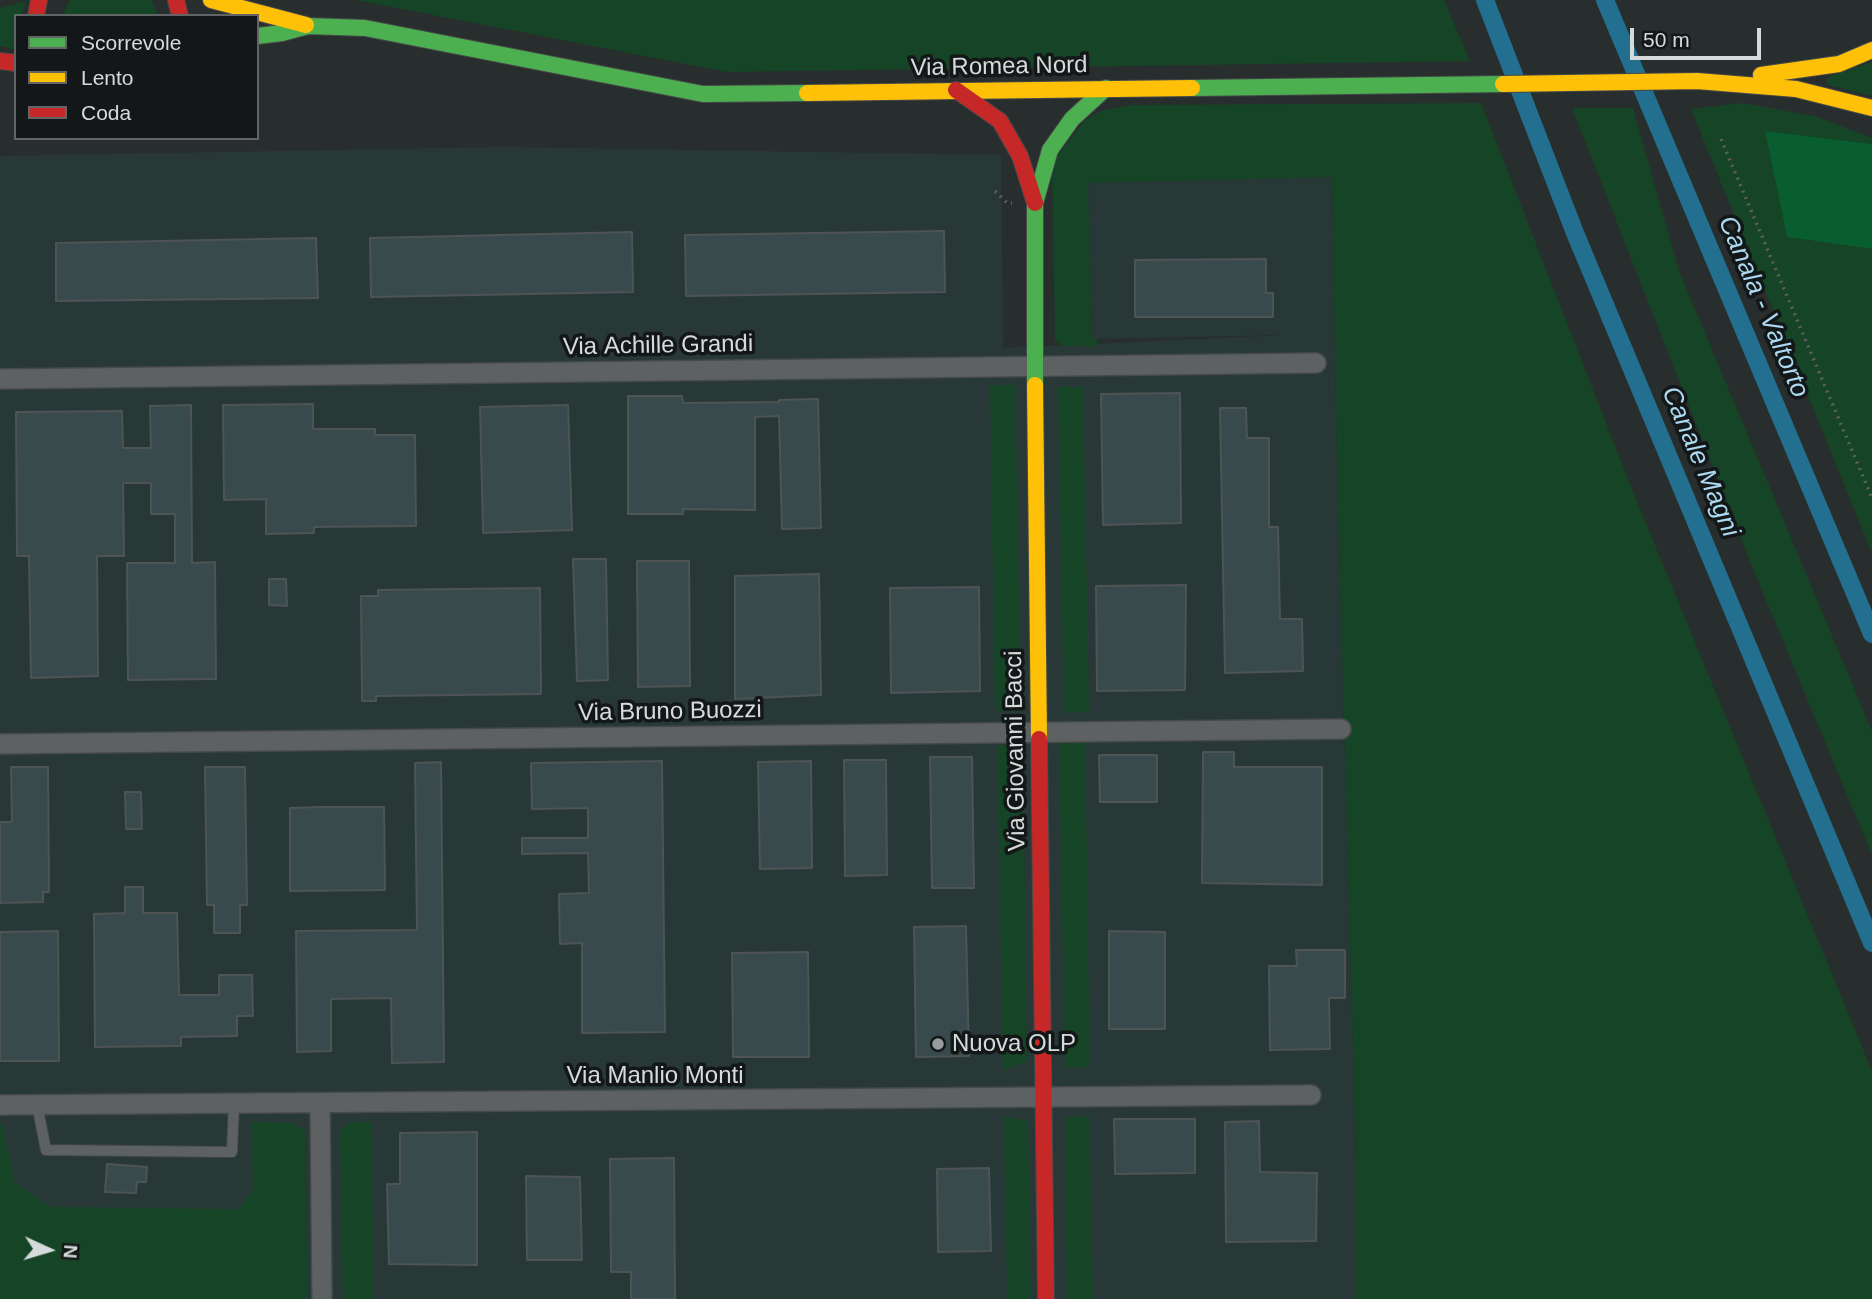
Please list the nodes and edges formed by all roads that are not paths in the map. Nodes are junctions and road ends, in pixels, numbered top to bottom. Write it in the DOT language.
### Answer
graph roads {
  1 [pos="211,0"];
  2 [pos="308,26"];
  3 [pos="259,36"];
  4 [pos="1872,50"];
  5 [pos="1697,81"];
  6 [pos="1106,88"];
  7 [pos="956,90"];
  8 [pos="1872,108"];
  9 [pos="1035,203"];
  10 [pos="1316,363"];
  11 [pos="1035,367"];
  12 [pos="0,379"];
  13 [pos="1341,729"];
  14 [pos="1039,732"];
  15 [pos="0,744"];
  16 [pos="1311,1095"];
  17 [pos="1043,1097"];
  18 [pos="234,1103"];
  19 [pos="320,1103"];
  20 [pos="0,1105"];
  21 [pos="37,1105"];
  22 [pos="322,1299"];
  23 [pos="1046,1299"];
  1 -- 2 [label="main road, Via Romea Nord"];
  2 -- 3 [label="main road, Via Romea Nord"];
  2 -- 7 [label="main road, Via Romea Nord"];
  4 -- 5 [label="main road, Via Romea Nord"];
  5 -- 6 [label="main road, Via Romea Nord"];
  5 -- 8 [label="main road, Via Romea Nord"];
  6 -- 7 [label="main road, Via Romea Nord"];
  6 -- 9 [label="main road, Via Giovanni Bacci"];
  7 -- 9 [label="main road, Via Giovanni Bacci"];
  9 -- 11 [label="main road, Via Giovanni Bacci"];
  10 -- 11 [label="street, Via Achille Grandi"];
  11 -- 12 [label="street, Via Achille Grandi"];
  11 -- 14 [label="main road, Via Giovanni Bacci"];
  13 -- 14 [label="street, Via Bruno Buozzi"];
  14 -- 15 [label="street, Via Bruno Buozzi"];
  14 -- 17 [label="main road, Via Giovanni Bacci"];
  16 -- 17 [label="street, Via Manlio Monti"];
  17 -- 19 [label="street, Via Manlio Monti"];
  17 -- 23 [label="main road, Via Giovanni Bacci"];
  18 -- 19 [label="street, Via Manlio Monti"];
  18 -- 21 [label="street, Via Manlio Monti"];
  18 -- 21 [label="lane"];
  19 -- 22 [label="street"];
  20 -- 21 [label="street, Via Manlio Monti"];
}
